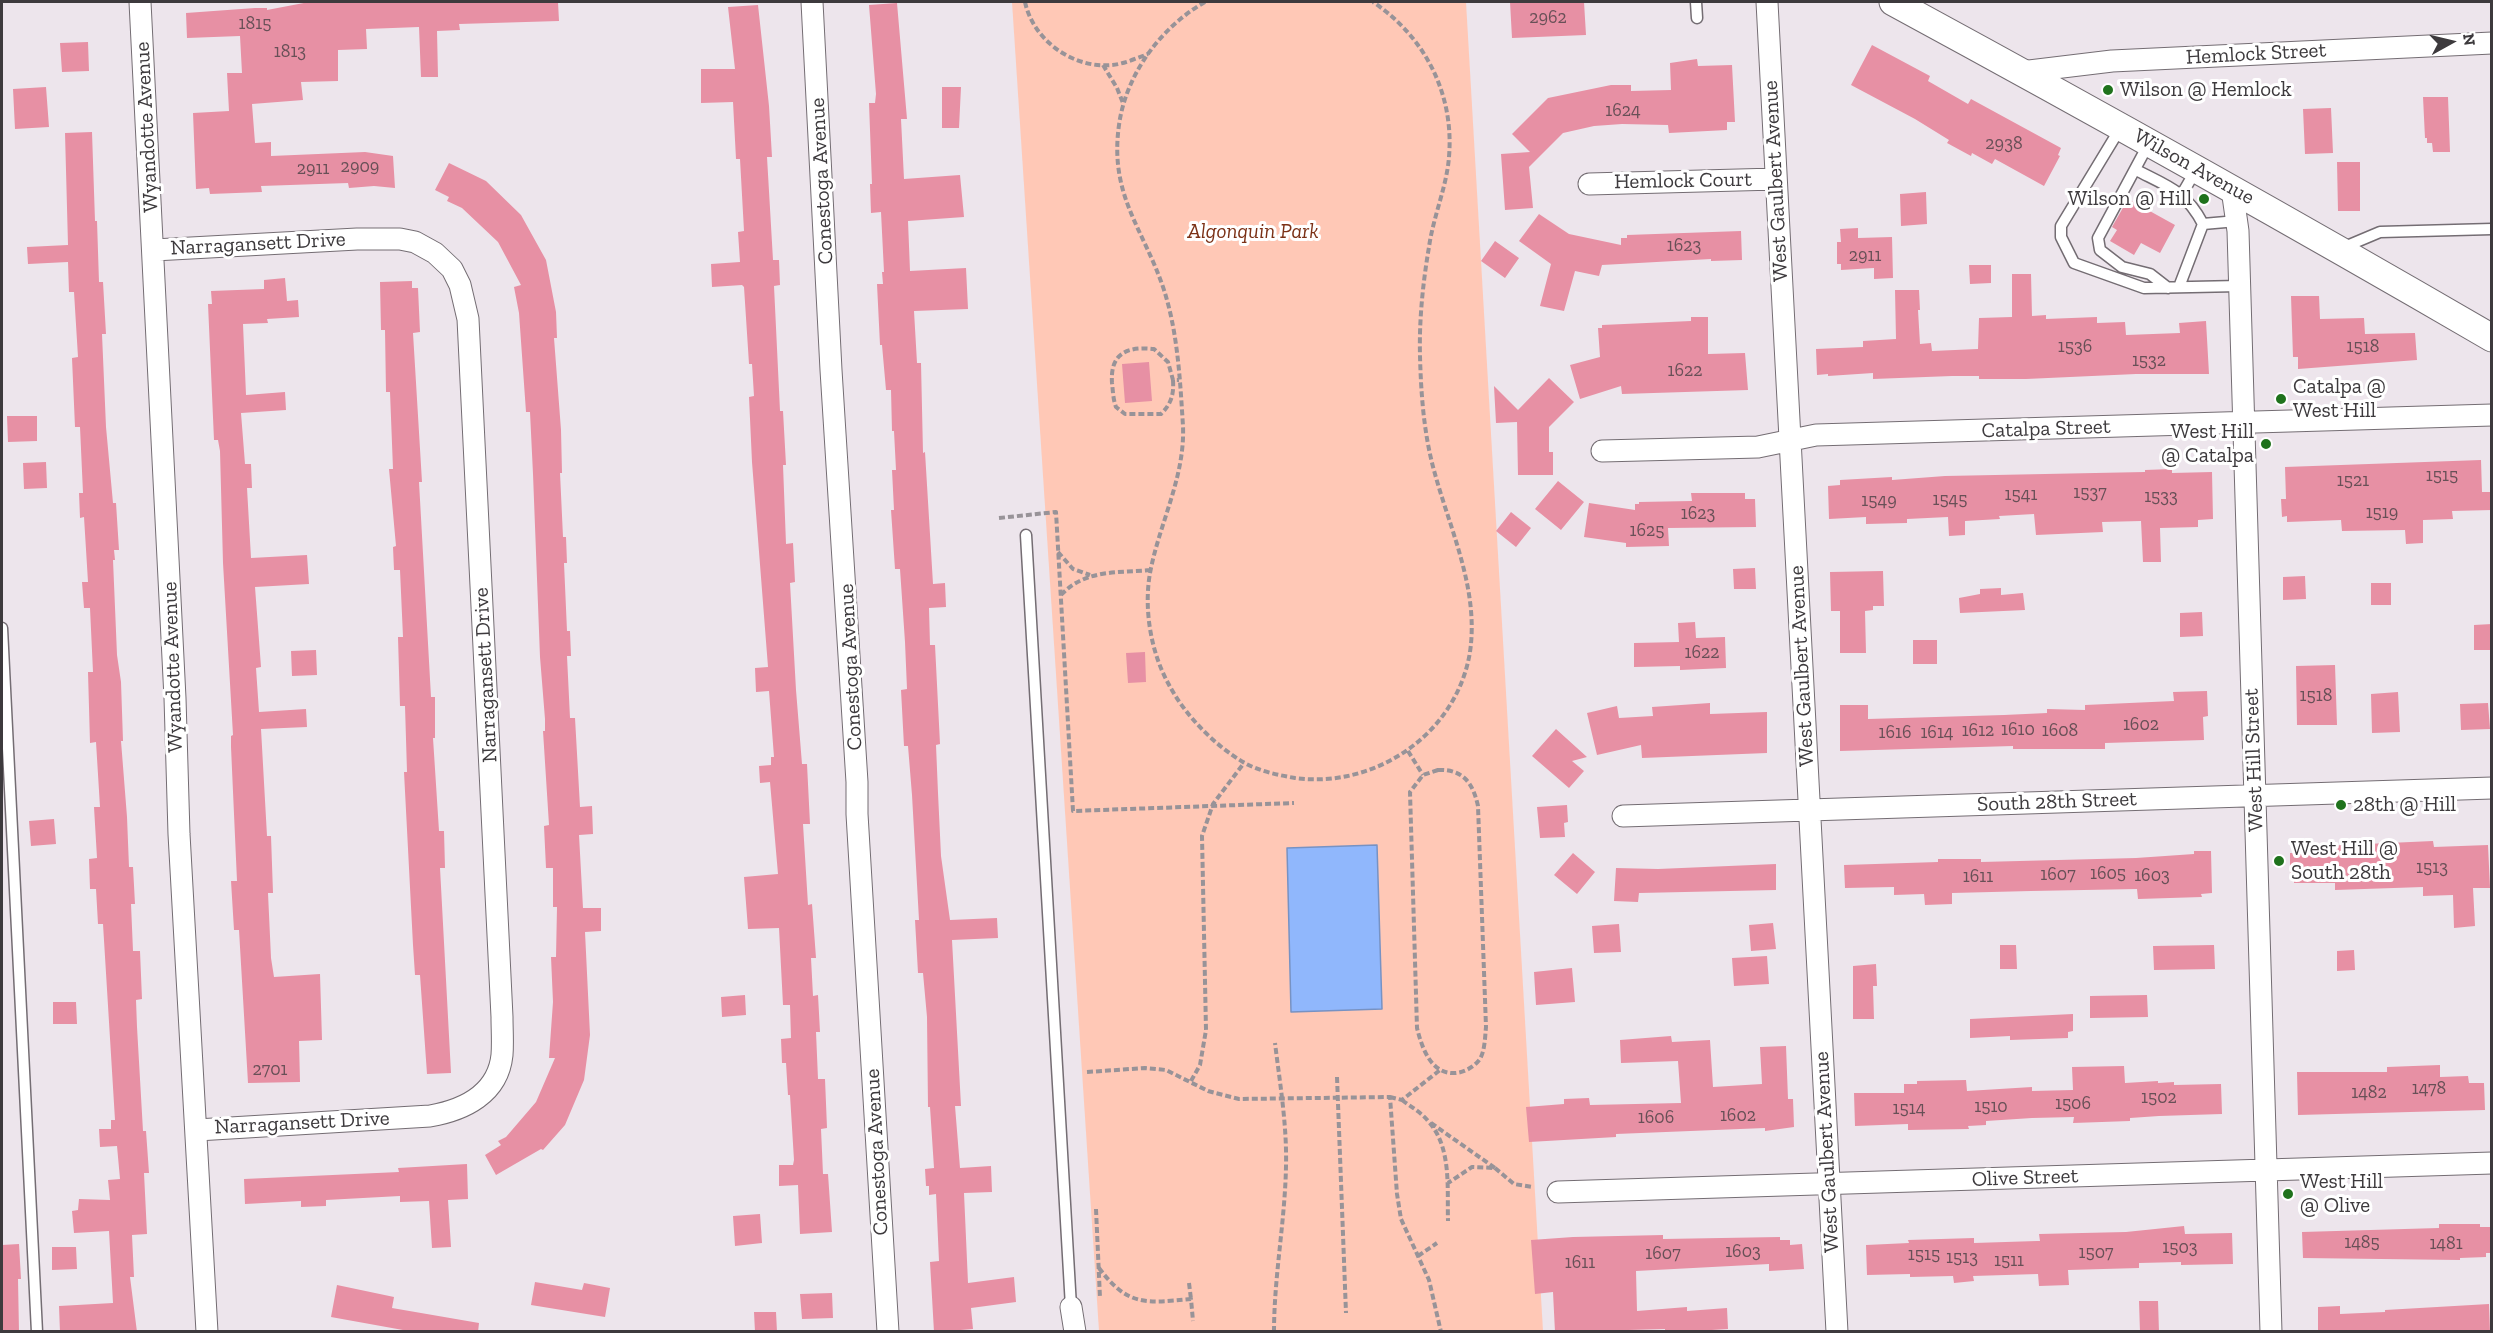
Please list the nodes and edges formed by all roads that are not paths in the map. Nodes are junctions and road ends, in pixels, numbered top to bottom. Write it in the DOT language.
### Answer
graph roads {
  1 [pos="140,2"];
  2 [pos="812,2"];
  3 [pos="1696,2"];
  4 [pos="1767,2"];
  5 [pos="1893,2"];
  6 [pos="1923,10"];
  7 [pos="1697,18"];
  8 [pos="2492,44"];
  9 [pos="2021,72"];
  10 [pos="2121,126"];
  11 [pos="2150,143"];
  12 [pos="2136,170"];
  13 [pos="2196,170"];
  14 [pos="1776,179"];
  15 [pos="1589,184"];
  16 [pos="2232,189"];
  17 [pos="2182,194"];
  18 [pos="2237,221"];
  19 [pos="2203,224"];
  20 [pos="2492,229"];
  21 [pos="2339,249"];
  22 [pos="154,250"];
  23 [pos="2239,286"];
  24 [pos="2174,288"];
  25 [pos="2492,338"];
  26 [pos="2492,415"];
  27 [pos="2244,423"];
  28 [pos="1790,441"];
  29 [pos="1602,451"];
  30 [pos="1026,535"];
  31 [pos="2,628"];
  32 [pos="2492,788"];
  33 [pos="2256,796"];
  34 [pos="1810,810"];
  35 [pos="1623,816"];
  36 [pos="197,1130"];
  37 [pos="2492,1163"];
  38 [pos="2266,1170"];
  39 [pos="1829,1184"];
  40 [pos="1558,1192"];
  41 [pos="1071,1307"];
  42 [pos="37,1332"];
  43 [pos="207,1332"];
  44 [pos="888,1332"];
  45 [pos="1075,1332"];
  46 [pos="1837,1332"];
  47 [pos="2271,1332"];
  1 -- 22 [label="street, Wyandotte Avenue"];
  2 -- 44 [label="street, Conestoga Avenue"];
  3 -- 7 [label="lane"];
  4 -- 14 [label="street, West Gaulbert Avenue"];
  5 -- 6 [label="street, Wilson Avenue"];
  6 -- 9 [label="street, Wilson Avenue"];
  8 -- 9 [label="street, Hemlock Street"];
  9 -- 10 [label="street, Wilson Avenue"];
  10 -- 11 [label="street, Wilson Avenue"];
  10 -- 24 [label="lane"];
  11 -- 12 [label="lane"];
  11 -- 13 [label="street, Wilson Avenue"];
  12 -- 17 [label="lane"];
  12 -- 24 [label="lane"];
  13 -- 16 [label="street, Wilson Avenue"];
  13 -- 17 [label="lane"];
  14 -- 15 [label="street, Hemlock Court"];
  14 -- 28 [label="street, West Gaulbert Avenue"];
  16 -- 18 [label="street, West Hill Street"];
  16 -- 21 [label="street, Wilson Avenue"];
  17 -- 19 [label="lane"];
  18 -- 19 [label="lane"];
  18 -- 23 [label="street, West Hill Street"];
  19 -- 24 [label="lane"];
  20 -- 21 [label="lane"];
  21 -- 25 [label="street, Wilson Avenue"];
  22 -- 36 [label="street, Wyandotte Avenue"];
  22 -- 36 [label="street, Narragansett Drive"];
  23 -- 24 [label="lane"];
  23 -- 27 [label="street, West Hill Street"];
  26 -- 27 [label="street, Catalpa Street"];
  27 -- 28 [label="street, Catalpa Street"];
  27 -- 33 [label="street, West Hill Street"];
  28 -- 29 [label="street, Catalpa Street"];
  28 -- 34 [label="street, West Gaulbert Avenue"];
  30 -- 41 [label="lane"];
  31 -- 42 [label="lane"];
  32 -- 33 [label="street, South 28th Street"];
  33 -- 34 [label="street, South 28th Street"];
  33 -- 38 [label="street, West Hill Street"];
  34 -- 35 [label="street, South 28th Street"];
  34 -- 39 [label="street, West Gaulbert Avenue"];
  36 -- 43 [label="street, Wyandotte Avenue"];
  37 -- 38 [label="street, Olive Street"];
  38 -- 39 [label="street, Olive Street"];
  38 -- 47 [label="street, West Hill Street"];
  39 -- 40 [label="street, Olive Street"];
  39 -- 46 [label="street, West Gaulbert Avenue"];
  41 -- 45 [label="street"];
}
